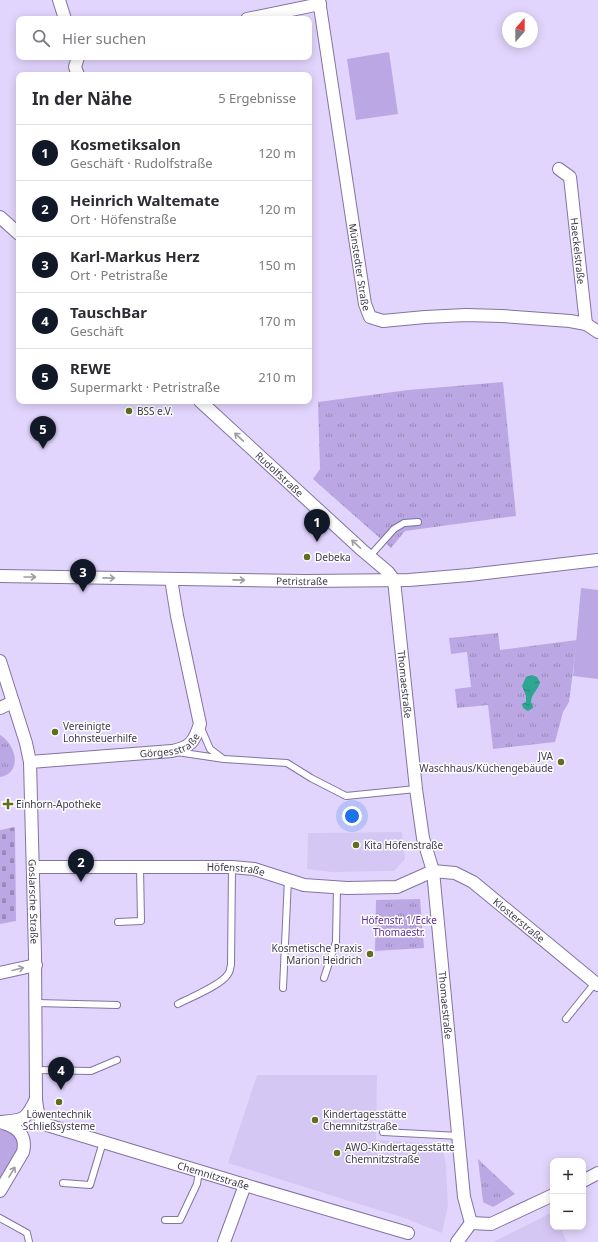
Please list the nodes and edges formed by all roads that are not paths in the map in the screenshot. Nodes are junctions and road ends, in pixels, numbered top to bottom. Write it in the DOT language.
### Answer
graph roads {
  1 [pos="58,0"];
  2 [pos="320,2"];
  3 [pos="64,16"];
  4 [pos="260,16"];
  5 [pos="77,60"];
  6 [pos="77,72"];
  7 [pos="559,169"];
  8 [pos="0,217"];
  9 [pos="16,231"];
  10 [pos="586,324"];
  11 [pos="598,332"];
  12 [pos="203,404"];
  13 [pos="418,522"];
  14 [pos="369,557"];
  15 [pos="598,560"];
  16 [pos="1,578"];
  17 [pos="171,579"];
  18 [pos="394,580"];
  19 [pos="0,661"];
  20 [pos="13,702"];
  21 [pos="0,708"];
  22 [pos="200,724"];
  23 [pos="172,751"];
  24 [pos="224,759"];
  25 [pos="30,762"];
  26 [pos="416,789"];
  27 [pos="34,867"];
  28 [pos="140,867"];
  29 [pos="232,867"];
  30 [pos="433,870"];
  31 [pos="288,879"];
  32 [pos="337,887"];
  33 [pos="118,922"];
  34 [pos="36,965"];
  35 [pos="0,974"];
  36 [pos="324,978"];
  37 [pos="597,984"];
  38 [pos="283,988"];
  39 [pos="36,1004"];
  40 [pos="178,1004"];
  41 [pos="117,1005"];
  42 [pos="566,1019"];
  43 [pos="117,1060"];
  44 [pos="36,1070"];
  45 [pos="36,1100"];
  46 [pos="0,1122"];
  47 [pos="383,1132"];
  48 [pos="459,1136"];
  49 [pos="103,1142"];
  50 [pos="200,1171"];
  51 [pos="598,1173"];
  52 [pos="586,1179"];
  53 [pos="62,1183"];
  54 [pos="245,1185"];
  55 [pos="0,1191"];
  56 [pos="550,1196"];
  57 [pos="0,1218"];
  58 [pos="165,1220"];
  59 [pos="471,1223"];
  60 [pos="408,1233"];
  61 [pos="29,1242"];
  62 [pos="224,1242"];
  63 [pos="457,1242"];
  1 -- 3 [label="street"];
  2 -- 4 [label="street"];
  2 -- 10 [label="street, Münstedter Straße"];
  5 -- 6 [label="street"];
  7 -- 10 [label="street, Haeckelstraße"];
  8 -- 9 [label="street"];
  10 -- 11 [label="street"];
  14 -- 12 [label="street, Rudolfstraße, one-way"];
  13 -- 14 [label="lane"];
  14 -- 18 [label="street, Rudolfstraße"];
  15 -- 18 [label="street, Petristraße"];
  16 -- 17 [label="street, Petristraße, one-way"];
  17 -- 18 [label="street, Petristraße, one-way"];
  17 -- 22 [label="street, Görgesstraße"];
  18 -- 26 [label="street, Thomaestraße"];
  19 -- 20 [label="street, Goslarsche Straße"];
  20 -- 21 [label="street"];
  20 -- 25 [label="street, Goslarsche Straße"];
  22 -- 23 [label="street, Görgesstraße"];
  22 -- 24 [label="lane"];
  23 -- 24 [label="lane"];
  23 -- 25 [label="street, Görgesstraße"];
  24 -- 26 [label="lane"];
  25 -- 27 [label="street, Goslarsche Straße"];
  26 -- 30 [label="street, Thomaestraße"];
  27 -- 28 [label="street, Höfenstraße"];
  27 -- 34 [label="street, Goslarsche Straße"];
  28 -- 29 [label="street, Höfenstraße"];
  28 -- 33 [label="lane"];
  29 -- 31 [label="street, Höfenstraße"];
  29 -- 40 [label="lane"];
  30 -- 32 [label="street, Höfenstraße"];
  30 -- 37 [label="street, Klosterstraße"];
  30 -- 48 [label="street, Thomaestraße"];
  31 -- 32 [label="street, Höfenstraße"];
  31 -- 38 [label="lane"];
  32 -- 36 [label="lane"];
  35 -- 34 [label="street, one-way"];
  34 -- 39 [label="street, Goslarsche Straße"];
  37 -- 42 [label="lane"];
  39 -- 41 [label="lane"];
  39 -- 44 [label="street, Goslarsche Straße"];
  43 -- 44 [label="lane"];
  44 -- 45 [label="street, Goslarsche Straße"];
  45 -- 46 [label="street"];
  45 -- 49 [label="street, Chemnitzstraße"];
  55 -- 46 [label="street, one-way"];
  47 -- 48 [label="lane"];
  48 -- 59 [label="street, Thomaestraße"];
  49 -- 50 [label="street, Chemnitzstraße"];
  49 -- 53 [label="lane"];
  50 -- 54 [label="street, Chemnitzstraße"];
  50 -- 58 [label="lane"];
  51 -- 52 [label="street"];
  54 -- 60 [label="street, Chemnitzstraße"];
  54 -- 62 [label="street"];
  56 -- 59 [label="street"];
  57 -- 61 [label="lane"];
  59 -- 63 [label="street"];
}
